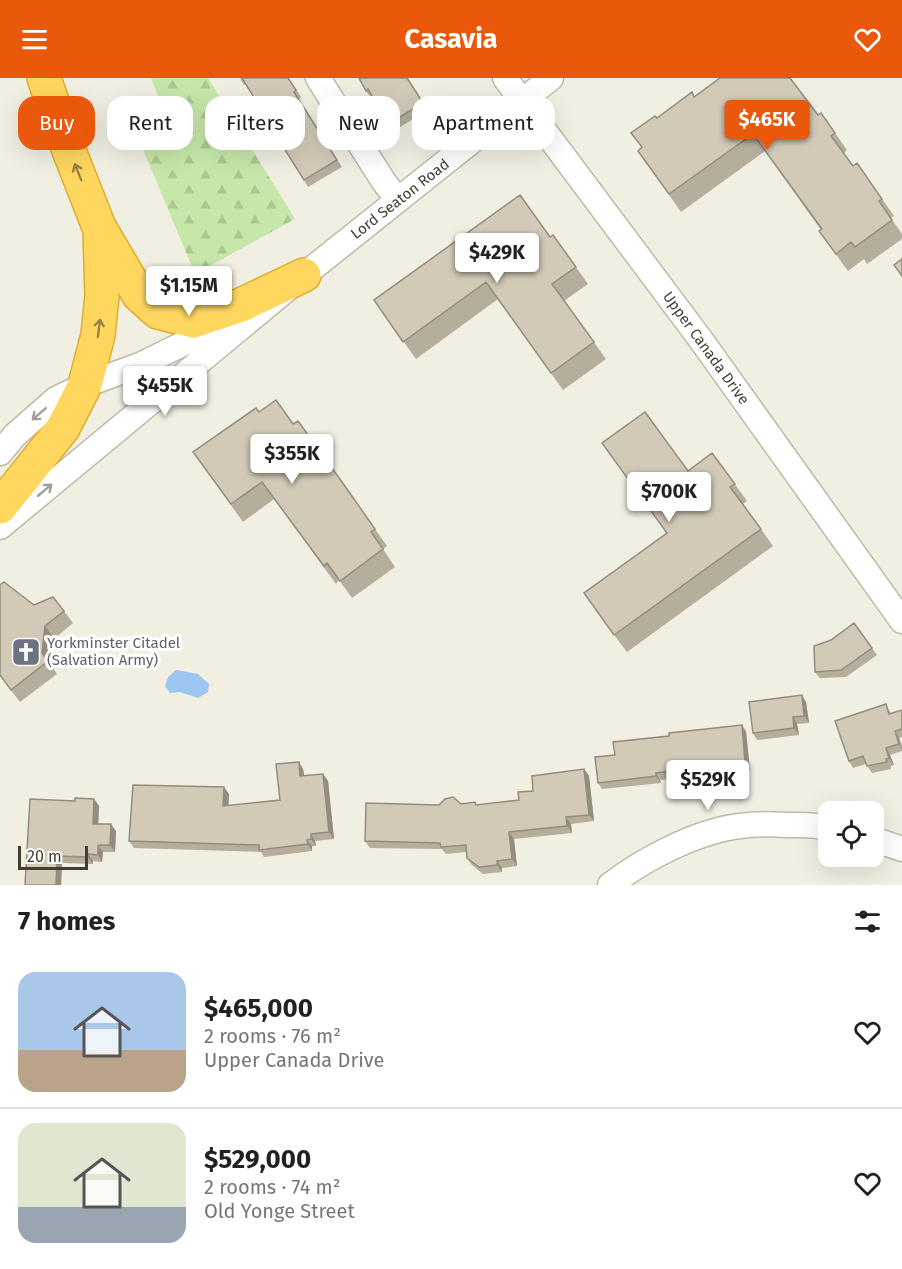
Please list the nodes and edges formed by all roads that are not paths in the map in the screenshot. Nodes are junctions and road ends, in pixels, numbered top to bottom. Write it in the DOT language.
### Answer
graph roads {
  1 [pos="44,78"];
  2 [pos="318,78"];
  3 [pos="505,78"];
  4 [pos="551,78"];
  5 [pos="519,96"];
  6 [pos="529,96"];
  7 [pos="555,144"];
  8 [pos="461,150"];
  9 [pos="398,200"];
  10 [pos="99,226"];
  11 [pos="304,275"];
  12 [pos="85,385"];
  13 [pos="0,453"];
  14 [pos="0,507"];
  15 [pos="0,527"];
  16 [pos="902,621"];
  17 [pos="818,827"];
  18 [pos="884,843"];
  19 [pos="902,849"];
  20 [pos="610,885"];
  10 -- 1 [label="highway, one-way"];
  2 -- 9 [label="street"];
  3 -- 5 [label="street, Upper Canada Drive"];
  4 -- 6 [label="street, Lord Seaton Road"];
  7 -- 16 [label="street, Upper Canada Drive"];
  8 -- 9 [label="street, Lord Seaton Road"];
  9 -- 11 [label="street, Lord Seaton Road"];
  10 -- 11 [label="highway"];
  12 -- 10 [label="highway, one-way"];
  11 -- 12 [label="street, Lord Seaton Road"];
  15 -- 11 [label="street, Lord Seaton Road, one-way"];
  12 -- 13 [label="street, Lord Seaton Road, one-way"];
  12 -- 14 [label="highway"];
  17 -- 20 [label="street"];
  18 -- 19 [label="street"];
}
